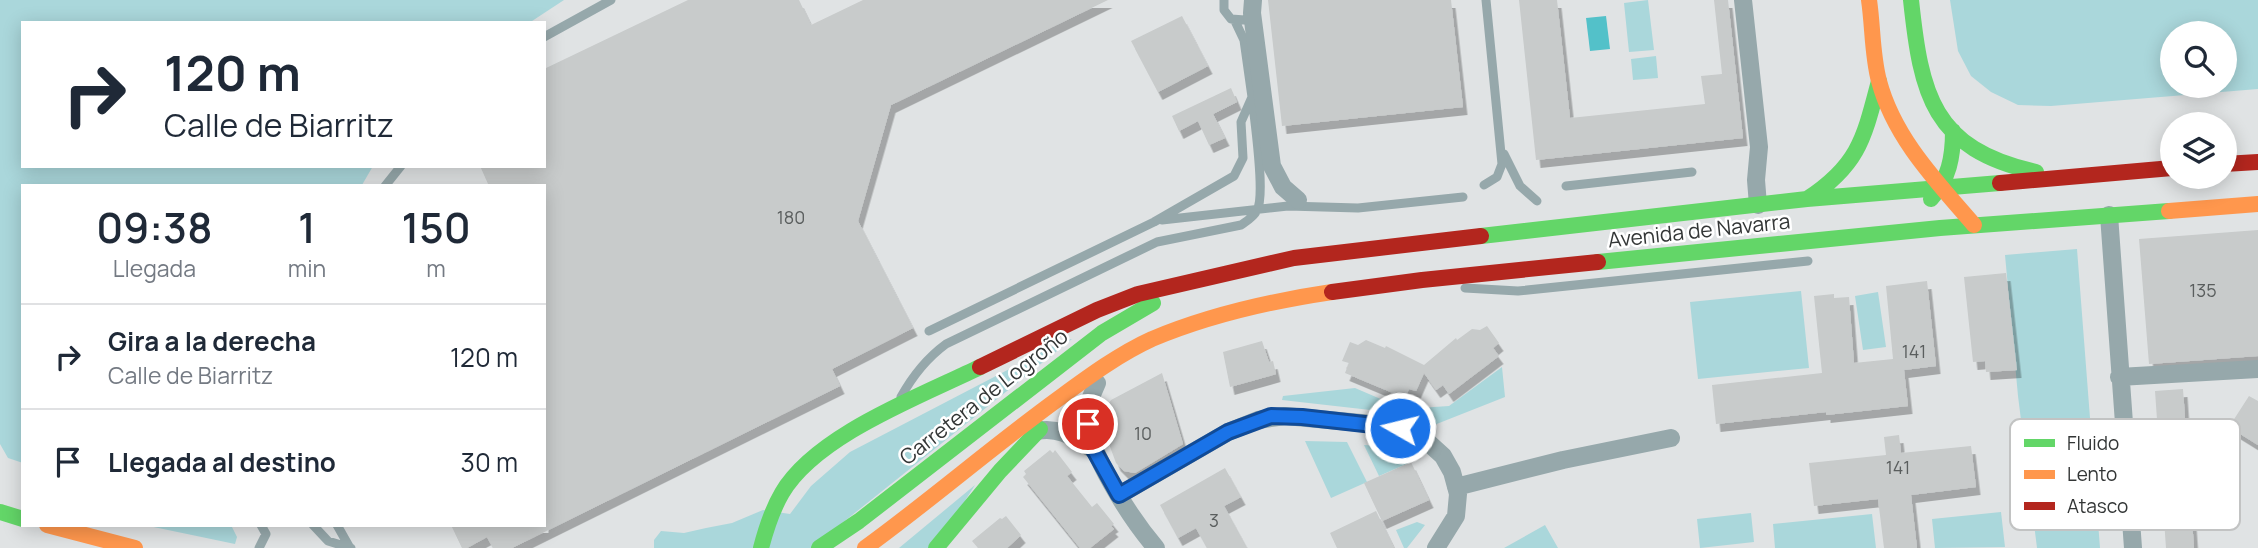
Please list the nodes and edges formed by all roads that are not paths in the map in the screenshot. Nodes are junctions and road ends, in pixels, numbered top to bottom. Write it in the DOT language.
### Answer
graph roads {
  1 [pos="611,0"];
  2 [pos="1224,0"];
  3 [pos="1486,0"];
  4 [pos="1743,0"];
  5 [pos="1870,0"];
  6 [pos="1911,0"];
  7 [pos="1253,6"];
  8 [pos="1235,21"];
  9 [pos="546,36"];
  10 [pos="1879,80"];
  11 [pos="1252,97"];
  12 [pos="1953,131"];
  13 [pos="1502,146"];
  14 [pos="2258,162"];
  15 [pos="2237,163"];
  16 [pos="399,168"];
  17 [pos="2160,169"];
  18 [pos="1692,172"];
  19 [pos="2060,176"];
  20 [pos="387,184"];
  21 [pos="1484,185"];
  22 [pos="1566,186"];
  23 [pos="1942,188"];
  24 [pos="1462,197"];
  25 [pos="1807,199"];
  26 [pos="1298,200"];
  27 [pos="1537,201"];
  28 [pos="2258,204"];
  29 [pos="1758,205"];
  30 [pos="1268,208"];
  31 [pos="2109,215"];
  32 [pos="1154,222"];
  33 [pos="1974,225"];
  34 [pos="1894,232"];
  35 [pos="1808,261"];
  36 [pos="1422,280"];
  37 [pos="1179,286"];
  38 [pos="929,331"];
  39 [pos="1151,340"];
  40 [pos="2258,369"];
  41 [pos="2235,370"];
  42 [pos="2119,377"];
  43 [pos="1097,383"];
  44 [pos="2258,385"];
  45 [pos="894,408"];
  46 [pos="2122,419"];
  47 [pos="1037,431"];
  48 [pos="1671,438"];
  49 [pos="1094,450"];
  50 [pos="1456,487"];
  51 [pos="1119,495"];
  52 [pos="0,512"];
  53 [pos="21,518"];
  54 [pos="55,527"];
  55 [pos="262,527"];
  56 [pos="315,527"];
  57 [pos="338,527"];
  58 [pos="2132,530"];
  59 [pos="761,545"];
  60 [pos="135,548"];
  61 [pos="259,548"];
  62 [pos="351,548"];
  63 [pos="819,548"];
  64 [pos="865,548"];
  65 [pos="936,548"];
  66 [pos="1156,548"];
  67 [pos="1436,548"];
  68 [pos="2133,548"];
  1 -- 9 [label="lane"];
  2 -- 8 [label="lane"];
  3 -- 13 [label="lane"];
  4 -- 29 [label="street"];
  5 -- 10 [label="main road"];
  6 -- 12 [label="main road"];
  7 -- 8 [label="lane"];
  7 -- 26 [label="street"];
  8 -- 11 [label="lane"];
  10 -- 23 [label="main road"];
  10 -- 25 [label="main road"];
  11 -- 32 [label="lane"];
  11 -- 45 [label="lane"];
  12 -- 19 [label="main road"];
  12 -- 23 [label="main road"];
  13 -- 21 [label="lane"];
  13 -- 27 [label="lane"];
  14 -- 15 [label="main road"];
  16 -- 20 [label="lane"];
  17 -- 19 [label="main road, Avenida de Navarra"];
  18 -- 22 [label="lane"];
  19 -- 23 [label="main road, Avenida de Navarra"];
  23 -- 25 [label="main road, Avenida de Navarra"];
  23 -- 33 [label="main road"];
  23 -- 34 [label="main road"];
  24 -- 30 [label="lane"];
  25 -- 29 [label="main road, Avenida de Navarra"];
  26 -- 30 [label="lane"];
  28 -- 31 [label="main road, Avenida de Navarra"];
  29 -- 37 [label="main road, Avenida de Navarra"];
  30 -- 32 [label="lane"];
  31 -- 33 [label="main road, Avenida de Navarra"];
  31 -- 42 [label="street"];
  32 -- 38 [label="lane"];
  33 -- 34 [label="main road, Avenida de Navarra"];
  34 -- 36 [label="main road, Avenida de Navarra"];
  35 -- 36 [label="lane"];
  36 -- 39 [label="main road, Avenida de Navarra"];
  37 -- 45 [label="main road"];
  37 -- 63 [label="main road, Carretera de Logroño"];
  39 -- 43 [label="main road"];
  39 -- 64 [label="main road"];
  40 -- 41 [label="street"];
  41 -- 42 [label="street"];
  41 -- 44 [label="street"];
  42 -- 46 [label="street"];
  43 -- 47 [label="main road"];
  43 -- 49 [label="street"];
  45 -- 59 [label="main road"];
  47 -- 49 [label="street"];
  47 -- 65 [label="main road"];
  48 -- 50 [label="street"];
  49 -- 51 [label="street"];
  50 -- 51 [label="street"];
  50 -- 67 [label="street"];
  51 -- 66 [label="street"];
  52 -- 53 [label="main road"];
  54 -- 60 [label="main road"];
  55 -- 61 [label="lane"];
  56 -- 62 [label="lane"];
  57 -- 62 [label="lane"];
  58 -- 68 [label="street"];
}
